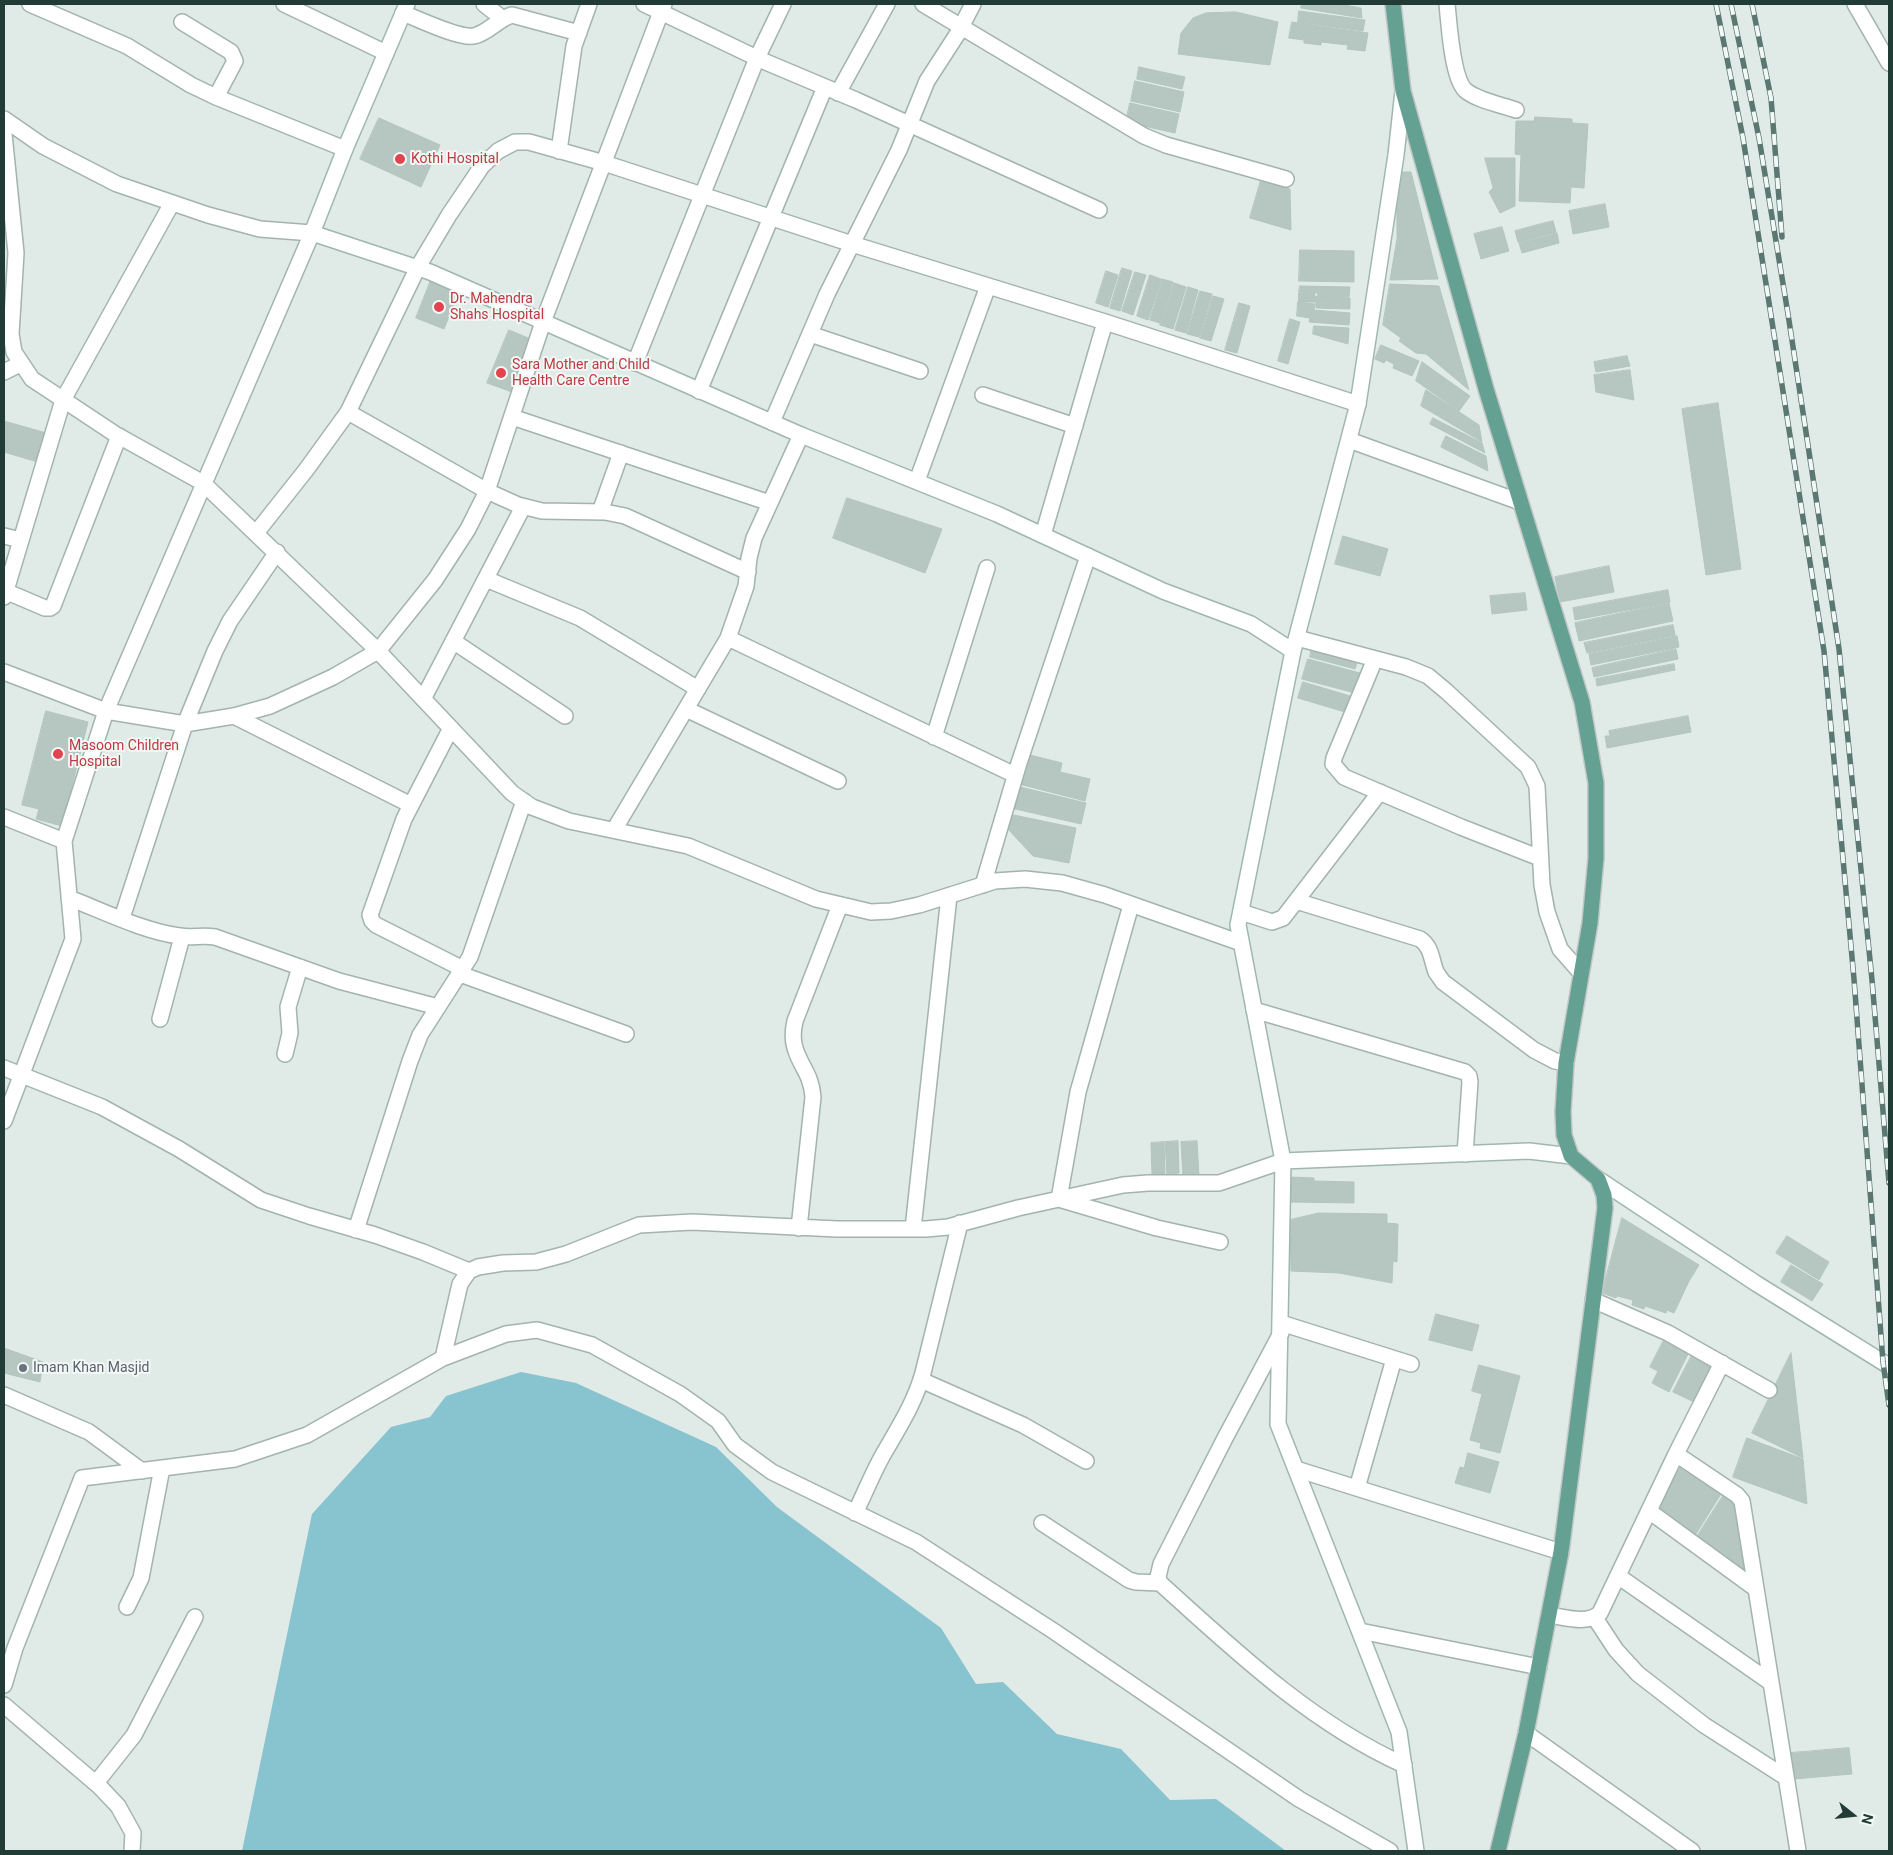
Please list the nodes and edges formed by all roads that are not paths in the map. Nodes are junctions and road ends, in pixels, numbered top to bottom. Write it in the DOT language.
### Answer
graph roads {
  1 [pos="30,4"];
  2 [pos="284,4"];
  3 [pos="484,4"];
  4 [pos="589,4"];
  5 [pos="644,4"];
  6 [pos="783,4"];
  7 [pos="888,4"];
  8 [pos="923,4"];
  9 [pos="973,4"];
  10 [pos="1392,4"];
  11 [pos="1447,4"];
  12 [pos="1855,4"];
  13 [pos="405,8"];
  14 [pos="662,8"];
  15 [pos="503,19"];
  16 [pos="182,22"];
  17 [pos="961,26"];
  18 [pos="579,33"];
  19 [pos="386,53"];
  20 [pos="757,58"];
  21 [pos="1889,63"];
  22 [pos="832,90"];
  23 [pos="1403,91"];
  24 [pos="216,97"];
  25 [pos="1516,110"];
  26 [pos="4,119"];
  27 [pos="910,126"];
  28 [pos="4,134"];
  29 [pos="345,150"];
  30 [pos="559,150"];
  31 [pos="604,163"];
  32 [pos="1286,179"];
  33 [pos="701,194"];
  34 [pos="172,203"];
  35 [pos="1099,210"];
  36 [pos="770,217"];
  37 [pos="312,233"];
  38 [pos="852,244"];
  39 [pos="418,268"];
  40 [pos="988,286"];
  41 [pos="543,322"];
  42 [pos="1105,322"];
  43 [pos="810,334"];
  44 [pos="635,363"];
  45 [pos="20,364"];
  46 [pos="920,370"];
  47 [pos="4,372"];
  48 [pos="699,391"];
  49 [pos="983,395"];
  50 [pos="63,400"];
  51 [pos="1358,404"];
  52 [pos="348,412"];
  53 [pos="512,417"];
  54 [pos="772,422"];
  55 [pos="1075,426"];
  56 [pos="801,435"];
  57 [pos="119,436"];
  58 [pos="1349,440"];
  59 [pos="621,453"];
  60 [pos="917,481"];
  61 [pos="203,483"];
  62 [pos="487,492"];
  63 [pos="1520,502"];
  64 [pos="770,503"];
  65 [pos="523,507"];
  66 [pos="600,512"];
  67 [pos="256,533"];
  68 [pos="1043,535"];
  69 [pos="4,536"];
  70 [pos="21,540"];
  71 [pos="277,552"];
  72 [pos="1088,556"];
  73 [pos="987,568"];
  74 [pos="748,572"];
  75 [pos="486,578"];
  76 [pos="5,594"];
  77 [pos="728,638"];
  78 [pos="453,641"];
  79 [pos="1295,645"];
  80 [pos="378,651"];
  81 [pos="1375,659"];
  82 [pos="4,672"];
  83 [pos="698,689"];
  84 [pos="423,699"];
  85 [pos="686,708"];
  86 [pos="106,711"];
  87 [pos="234,716"];
  88 [pos="565,716"];
  89 [pos="185,724"];
  90 [pos="451,728"];
  91 [pos="934,736"];
  92 [pos="1015,775"];
  93 [pos="838,781"];
  94 [pos="1380,792"];
  95 [pos="524,801"];
  96 [pos="411,805"];
  97 [pos="4,817"];
  98 [pos="614,830"];
  99 [pos="64,842"];
  100 [pos="1540,858"];
  101 [pos="983,885"];
  102 [pos="949,896"];
  103 [pos="69,898"];
  104 [pos="1296,901"];
  105 [pos="1131,904"];
  106 [pos="840,905"];
  107 [pos="1240,912"];
  108 [pos="122,918"];
  109 [pos="182,937"];
  110 [pos="1241,943"];
  111 [pos="300,968"];
  112 [pos="462,971"];
  113 [pos="1581,973"];
  114 [pos="438,1008"];
  115 [pos="1254,1010"];
  116 [pos="160,1019"];
  117 [pos="626,1034"];
  118 [pos="284,1054"];
  119 [pos="1566,1063"];
  120 [pos="4,1068"];
  121 [pos="22,1074"];
  122 [pos="4,1121"];
  123 [pos="1465,1154"];
  124 [pos="1571,1156"];
  125 [pos="1283,1161"];
  126 [pos="1598,1179"];
  127 [pos="1059,1199"];
  128 [pos="960,1223"];
  129 [pos="800,1228"];
  130 [pos="913,1229"];
  131 [pos="356,1230"];
  132 [pos="1220,1242"];
  133 [pos="469,1271"];
  134 [pos="1593,1300"];
  135 [pos="1281,1328"];
  136 [pos="443,1358"];
  137 [pos="1394,1359"];
  138 [pos="1722,1363"];
  139 [pos="1411,1364"];
  140 [pos="1889,1366"];
  141 [pos="922,1380"];
  142 [pos="1769,1390"];
  143 [pos="4,1395"];
  144 [pos="1676,1454"];
  145 [pos="1086,1460"];
  146 [pos="162,1468"];
  147 [pos="1296,1469"];
  148 [pos="142,1471"];
  149 [pos="1357,1488"];
  150 [pos="1649,1511"];
  151 [pos="855,1513"];
  152 [pos="1042,1523"];
  153 [pos="1561,1552"];
  154 [pos="1618,1576"];
  155 [pos="1160,1583"];
  156 [pos="1756,1589"];
  157 [pos="127,1606"];
  158 [pos="1549,1615"];
  159 [pos="195,1617"];
  160 [pos="1595,1618"];
  161 [pos="1360,1631"];
  162 [pos="1539,1667"];
  163 [pos="1770,1682"];
  164 [pos="4,1685"];
  165 [pos="4,1705"];
  166 [pos="1526,1734"];
  167 [pos="1404,1765"];
  168 [pos="1785,1777"];
  169 [pos="96,1783"];
  170 [pos="132,1851"];
  171 [pos="1390,1851"];
  172 [pos="1416,1851"];
  173 [pos="1498,1851"];
  174 [pos="1692,1851"];
  175 [pos="1798,1851"];
  1 -- 24 [label="street"];
  2 -- 19 [label="street"];
  3 -- 15 [label="street"];
  4 -- 18 [label="street"];
  5 -- 14 [label="street"];
  6 -- 20 [label="street"];
  7 -- 22 [label="street"];
  8 -- 17 [label="street"];
  9 -- 17 [label="street"];
  10 -- 23 [label="main road"];
  11 -- 25 [label="street"];
  12 -- 21 [label="street"];
  13 -- 15 [label="street"];
  13 -- 19 [label="street"];
  14 -- 20 [label="street"];
  14 -- 31 [label="street"];
  15 -- 18 [label="street"];
  16 -- 24 [label="street"];
  17 -- 27 [label="street"];
  17 -- 32 [label="street"];
  18 -- 30 [label="street"];
  19 -- 29 [label="street"];
  20 -- 22 [label="street"];
  20 -- 33 [label="street"];
  22 -- 27 [label="street"];
  22 -- 36 [label="street"];
  23 -- 51 [label="street"];
  23 -- 63 [label="main road"];
  24 -- 29 [label="street"];
  26 -- 34 [label="street"];
  27 -- 35 [label="street"];
  27 -- 38 [label="street"];
  28 -- 45 [label="street"];
  29 -- 37 [label="street"];
  30 -- 31 [label="street"];
  30 -- 39 [label="street"];
  31 -- 33 [label="street"];
  31 -- 41 [label="street"];
  33 -- 36 [label="street"];
  33 -- 44 [label="street"];
  34 -- 37 [label="street"];
  34 -- 50 [label="street"];
  36 -- 38 [label="street"];
  36 -- 48 [label="street"];
  37 -- 39 [label="street"];
  37 -- 61 [label="street"];
  38 -- 40 [label="street"];
  38 -- 43 [label="street"];
  39 -- 41 [label="street"];
  39 -- 52 [label="street"];
  40 -- 42 [label="street"];
  40 -- 60 [label="street"];
  41 -- 44 [label="street"];
  41 -- 53 [label="street"];
  42 -- 51 [label="street"];
  42 -- 55 [label="street"];
  43 -- 46 [label="street"];
  43 -- 54 [label="street"];
  44 -- 48 [label="street"];
  45 -- 47 [label="street"];
  45 -- 50 [label="street"];
  48 -- 54 [label="street"];
  49 -- 55 [label="street"];
  50 -- 57 [label="street"];
  50 -- 70 [label="street"];
  51 -- 58 [label="street"];
  52 -- 62 [label="street"];
  52 -- 67 [label="street"];
  53 -- 59 [label="street"];
  53 -- 62 [label="street"];
  54 -- 56 [label="street"];
  55 -- 68 [label="street"];
  56 -- 60 [label="street"];
  56 -- 64 [label="street"];
  57 -- 61 [label="street"];
  57 -- 76 [label="street"];
  58 -- 63 [label="street"];
  58 -- 79 [label="street"];
  59 -- 64 [label="street"];
  59 -- 66 [label="street"];
  60 -- 68 [label="street"];
  61 -- 67 [label="street"];
  61 -- 86 [label="street"];
  62 -- 65 [label="street"];
  62 -- 80 [label="street"];
  63 -- 113 [label="main road"];
  64 -- 74 [label="street"];
  65 -- 66 [label="street"];
  65 -- 75 [label="street"];
  66 -- 74 [label="street"];
  67 -- 71 [label="street"];
  68 -- 72 [label="street"];
  69 -- 70 [label="street"];
  70 -- 76 [label="street"];
  71 -- 80 [label="street"];
  71 -- 89 [label="street"];
  72 -- 79 [label="street"];
  72 -- 92 [label="street"];
  73 -- 91 [label="street"];
  74 -- 77 [label="street"];
  75 -- 78 [label="street"];
  75 -- 83 [label="street"];
  77 -- 83 [label="street"];
  77 -- 91 [label="street"];
  78 -- 84 [label="street"];
  78 -- 88 [label="street"];
  79 -- 81 [label="street"];
  79 -- 107 [label="street"];
  80 -- 84 [label="street"];
  80 -- 87 [label="street"];
  81 -- 94 [label="street"];
  81 -- 100 [label="street"];
  82 -- 86 [label="street"];
  83 -- 85 [label="street"];
  84 -- 90 [label="street"];
  85 -- 93 [label="street"];
  85 -- 98 [label="street"];
  86 -- 89 [label="street"];
  86 -- 99 [label="street"];
  87 -- 89 [label="street"];
  87 -- 96 [label="street"];
  89 -- 108 [label="street"];
  90 -- 95 [label="street"];
  90 -- 96 [label="street"];
  91 -- 92 [label="street"];
  92 -- 101 [label="street"];
  94 -- 100 [label="street"];
  94 -- 104 [label="street"];
  95 -- 98 [label="street"];
  95 -- 112 [label="street"];
  96 -- 112 [label="street"];
  97 -- 99 [label="street"];
  98 -- 106 [label="street"];
  99 -- 103 [label="street"];
  100 -- 113 [label="street"];
  101 -- 102 [label="street"];
  101 -- 105 [label="street"];
  102 -- 106 [label="street"];
  102 -- 130 [label="street"];
  103 -- 108 [label="street"];
  103 -- 121 [label="street"];
  104 -- 107 [label="street"];
  104 -- 119 [label="street"];
  105 -- 110 [label="street"];
  105 -- 127 [label="street"];
  106 -- 129 [label="street"];
  107 -- 110 [label="street"];
  108 -- 109 [label="street"];
  109 -- 111 [label="street"];
  109 -- 116 [label="street"];
  110 -- 115 [label="street"];
  111 -- 114 [label="street"];
  111 -- 118 [label="street"];
  112 -- 114 [label="street"];
  112 -- 117 [label="street"];
  113 -- 119 [label="main road"];
  114 -- 131 [label="street"];
  115 -- 123 [label="street"];
  115 -- 125 [label="street"];
  119 -- 124 [label="main road"];
  120 -- 121 [label="street"];
  121 -- 122 [label="street"];
  121 -- 131 [label="street"];
  123 -- 124 [label="street"];
  123 -- 125 [label="street"];
  124 -- 126 [label="main road"];
  125 -- 127 [label="street"];
  125 -- 135 [label="street"];
  126 -- 134 [label="main road"];
  126 -- 140 [label="street"];
  127 -- 128 [label="street"];
  127 -- 132 [label="street"];
  128 -- 130 [label="street"];
  128 -- 141 [label="street"];
  129 -- 130 [label="street"];
  129 -- 133 [label="street"];
  131 -- 133 [label="street"];
  133 -- 136 [label="street"];
  134 -- 138 [label="street"];
  134 -- 153 [label="main road"];
  135 -- 137 [label="street"];
  135 -- 147 [label="street"];
  135 -- 155 [label="street"];
  136 -- 146 [label="street"];
  136 -- 151 [label="street"];
  137 -- 139 [label="street"];
  137 -- 149 [label="street"];
  138 -- 142 [label="street"];
  138 -- 144 [label="street"];
  141 -- 145 [label="street"];
  141 -- 151 [label="street"];
  143 -- 148 [label="street"];
  144 -- 150 [label="street"];
  144 -- 156 [label="street"];
  146 -- 148 [label="street"];
  146 -- 157 [label="street"];
  147 -- 149 [label="street"];
  147 -- 161 [label="street"];
  148 -- 164 [label="street"];
  149 -- 153 [label="street"];
  150 -- 154 [label="street"];
  150 -- 156 [label="street"];
  151 -- 171 [label="street"];
  152 -- 155 [label="street"];
  153 -- 158 [label="main road"];
  154 -- 160 [label="street"];
  154 -- 163 [label="street"];
  155 -- 167 [label="street"];
  156 -- 163 [label="street"];
  158 -- 160 [label="street"];
  158 -- 162 [label="main road"];
  159 -- 169 [label="street"];
  160 -- 168 [label="street"];
  161 -- 162 [label="street"];
  161 -- 167 [label="street"];
  162 -- 166 [label="main road"];
  163 -- 168 [label="street"];
  165 -- 169 [label="street"];
  166 -- 173 [label="main road"];
  166 -- 174 [label="street"];
  167 -- 172 [label="street"];
  168 -- 175 [label="street"];
  169 -- 170 [label="street"];
}
